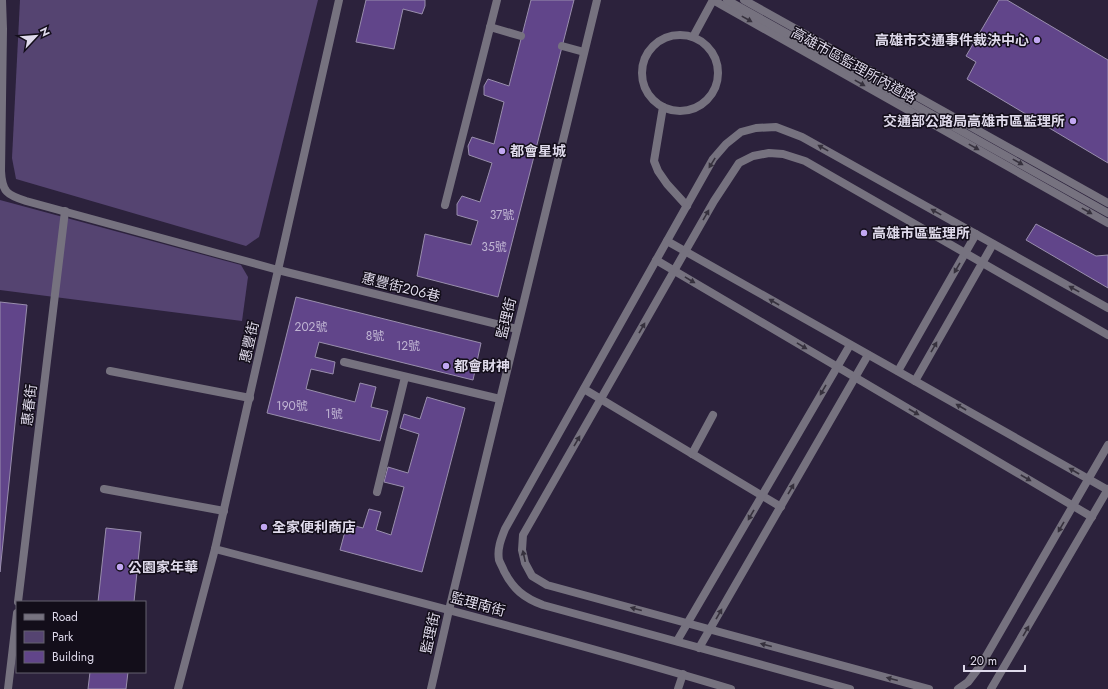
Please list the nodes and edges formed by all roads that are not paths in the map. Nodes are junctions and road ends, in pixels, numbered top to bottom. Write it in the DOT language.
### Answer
graph roads {
  1 [pos="2,0"];
  2 [pos="339,0"];
  3 [pos="497,0"];
  4 [pos="597,0"];
  5 [pos="713,0"];
  6 [pos="727,0"];
  7 [pos="744,0"];
  8 [pos="490,27"];
  9 [pos="521,36"];
  10 [pos="693,37"];
  11 [pos="562,46"];
  12 [pos="584,52"];
  13 [pos="663,107"];
  14 [pos="1108,203"];
  15 [pos="445,205"];
  16 [pos="687,206"];
  17 [pos="65,212"];
  18 [pos="1108,213"];
  19 [pos="1108,223"];
  20 [pos="976,234"];
  21 [pos="667,241"];
  22 [pos="993,244"];
  23 [pos="686,251"];
  24 [pos="965,253"];
  25 [pos="656,260"];
  26 [pos="982,263"];
  27 [pos="278,270"];
  28 [pos="674,271"];
  29 [pos="1108,308"];
  30 [pos="517,329"];
  31 [pos="1108,335"];
  32 [pos="850,345"];
  33 [pos="868,355"];
  34 [pos="344,362"];
  35 [pos="837,367"];
  36 [pos="110,371"];
  37 [pos="898,371"];
  38 [pos="405,377"];
  39 [pos="855,378"];
  40 [pos="915,381"];
  41 [pos="584,389"];
  42 [pos="250,398"];
  43 [pos="500,399"];
  44 [pos="601,399"];
  45 [pos="713,415"];
  46 [pos="1108,445"];
  47 [pos="692,454"];
  48 [pos="1088,479"];
  49 [pos="104,489"];
  50 [pos="1108,490"];
  51 [pos="377,492"];
  52 [pos="762,496"];
  53 [pos="1073,506"];
  54 [pos="781,507"];
  55 [pos="224,511"];
  56 [pos="1092,517"];
  57 [pos="215,549"];
  58 [pos="18,601"];
  59 [pos="449,610"];
  60 [pos="16,621"];
  61 [pos="687,623"];
  62 [pos="710,630"];
  63 [pos="677,641"];
  64 [pos="699,648"];
  65 [pos="683,674"];
  66 [pos="8,689"];
  67 [pos="178,689"];
  68 [pos="431,689"];
  69 [pos="678,689"];
  70 [pos="731,689"];
  71 [pos="850,689"];
  72 [pos="929,689"];
  73 [pos="958,689"];
  74 [pos="992,689"];
  1 -- 17 [label="street, 惠豐街206巷"];
  2 -- 27 [label="street, 惠豐街"];
  3 -- 8 [label="street"];
  4 -- 12 [label="street, 監理街"];
  5 -- 10 [label="street, 高雄市區監理所內道路"];
  5 -- 19 [label="street, 高雄市區監理所內道路, one-way"];
  6 -- 18 [label="street, 高雄市區監理所內道路, one-way"];
  7 -- 14 [label="street, 高雄市區監理所內道路"];
  8 -- 9 [label="street"];
  8 -- 15 [label="street"];
  10 -- 13 [label="street"];
  10 -- 13 [label="street"];
  11 -- 12 [label="street"];
  12 -- 30 [label="street, 監理街"];
  13 -- 16 [label="street"];
  20 -- 16 [label="street, one-way"];
  16 -- 21 [label="street"];
  17 -- 27 [label="street, 惠豐街206巷"];
  17 -- 58 [label="street, 惠春街"];
  20 -- 22 [label="street"];
  20 -- 24 [label="street"];
  21 -- 23 [label="street"];
  21 -- 25 [label="street"];
  22 -- 26 [label="street"];
  29 -- 22 [label="street, one-way"];
  23 -- 24 [label="street, one-way"];
  23 -- 28 [label="street"];
  32 -- 23 [label="street, one-way"];
  24 -- 26 [label="street"];
  24 -- 37 [label="street, one-way"];
  25 -- 28 [label="street"];
  25 -- 41 [label="street"];
  26 -- 31 [label="street"];
  40 -- 26 [label="street, one-way"];
  27 -- 30 [label="street, 惠豐街206巷"];
  27 -- 42 [label="street, 惠豐街"];
  28 -- 35 [label="street, one-way"];
  44 -- 28 [label="street, one-way"];
  30 -- 43 [label="street, 監理街"];
  32 -- 33 [label="street"];
  32 -- 35 [label="street"];
  33 -- 37 [label="street"];
  33 -- 39 [label="street"];
  34 -- 38 [label="street"];
  35 -- 39 [label="street"];
  35 -- 52 [label="street, one-way"];
  36 -- 42 [label="street"];
  37 -- 40 [label="street"];
  38 -- 43 [label="street"];
  38 -- 51 [label="street"];
  39 -- 53 [label="street, one-way"];
  54 -- 39 [label="street, one-way"];
  48 -- 40 [label="street, one-way"];
  41 -- 44 [label="street"];
  41 -- 63 [label="street"];
  42 -- 55 [label="street, 惠豐街"];
  43 -- 59 [label="street, 監理街"];
  44 -- 47 [label="street"];
  61 -- 44 [label="street, one-way"];
  45 -- 47 [label="street"];
  46 -- 48 [label="street"];
  47 -- 52 [label="street"];
  48 -- 50 [label="street"];
  48 -- 53 [label="street"];
  49 -- 55 [label="street"];
  50 -- 56 [label="street"];
  52 -- 54 [label="street"];
  52 -- 61 [label="street, one-way"];
  53 -- 56 [label="street"];
  53 -- 73 [label="street, one-way"];
  62 -- 54 [label="street, one-way"];
  55 -- 57 [label="street, 惠豐街"];
  74 -- 56 [label="street, one-way"];
  57 -- 59 [label="street, 監理南街"];
  57 -- 67 [label="street, 惠豐街"];
  59 -- 65 [label="street, 監理南街"];
  59 -- 68 [label="street, 監理街"];
  60 -- 66 [label="street"];
  61 -- 62 [label="street"];
  61 -- 63 [label="street"];
  62 -- 64 [label="street"];
  72 -- 62 [label="street, one-way"];
  63 -- 64 [label="street"];
  64 -- 71 [label="street"];
  65 -- 69 [label="street"];
  65 -- 70 [label="street, 監理南街"];
}
